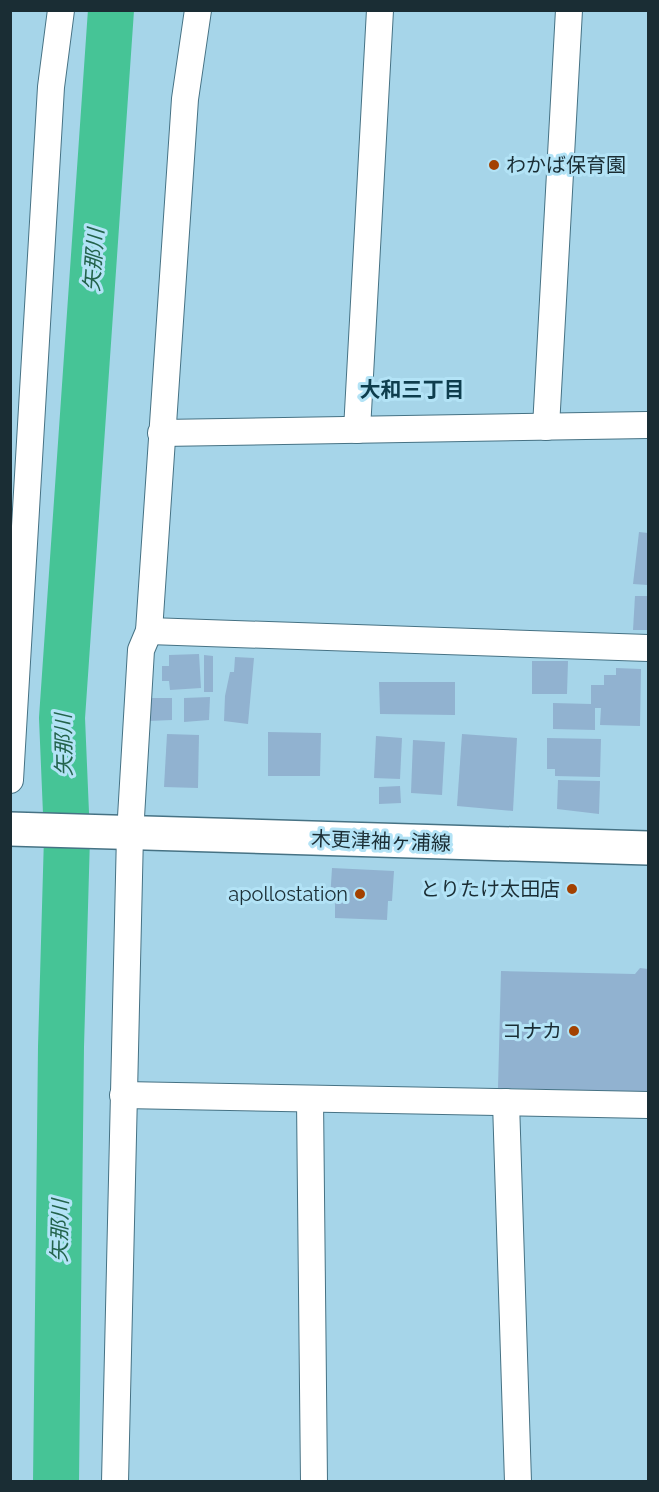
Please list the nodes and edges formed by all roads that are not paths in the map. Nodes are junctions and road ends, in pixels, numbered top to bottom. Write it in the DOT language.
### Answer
graph roads {
  1 [pos="61,10"];
  2 [pos="198,10"];
  3 [pos="380,10"];
  4 [pos="569,10"];
  5 [pos="648,425"];
  6 [pos="546,427"];
  7 [pos="357,430"];
  8 [pos="161,433"];
  9 [pos="149,631"];
  10 [pos="648,648"];
  11 [pos="10,780"];
  12 [pos="16,829"];
  13 [pos="122,833"];
  14 [pos="648,848"];
  15 [pos="123,1095"];
  16 [pos="310,1098"];
  17 [pos="506,1102"];
  18 [pos="648,1105"];
  19 [pos="115,1482"];
  20 [pos="314,1482"];
  21 [pos="518,1482"];
  1 -- 11 [label="street"];
  2 -- 8 [label="street"];
  3 -- 7 [label="street"];
  4 -- 6 [label="street"];
  5 -- 6 [label="street"];
  6 -- 7 [label="street"];
  7 -- 8 [label="street"];
  8 -- 9 [label="street"];
  9 -- 10 [label="street"];
  9 -- 13 [label="street"];
  12 -- 13 [label="main road, 木更津袖ヶ浦線"];
  13 -- 14 [label="main road, 木更津袖ヶ浦線"];
  13 -- 15 [label="street"];
  15 -- 16 [label="street"];
  15 -- 19 [label="street"];
  16 -- 17 [label="street"];
  16 -- 20 [label="street"];
  17 -- 18 [label="street"];
  17 -- 21 [label="street"];
}
